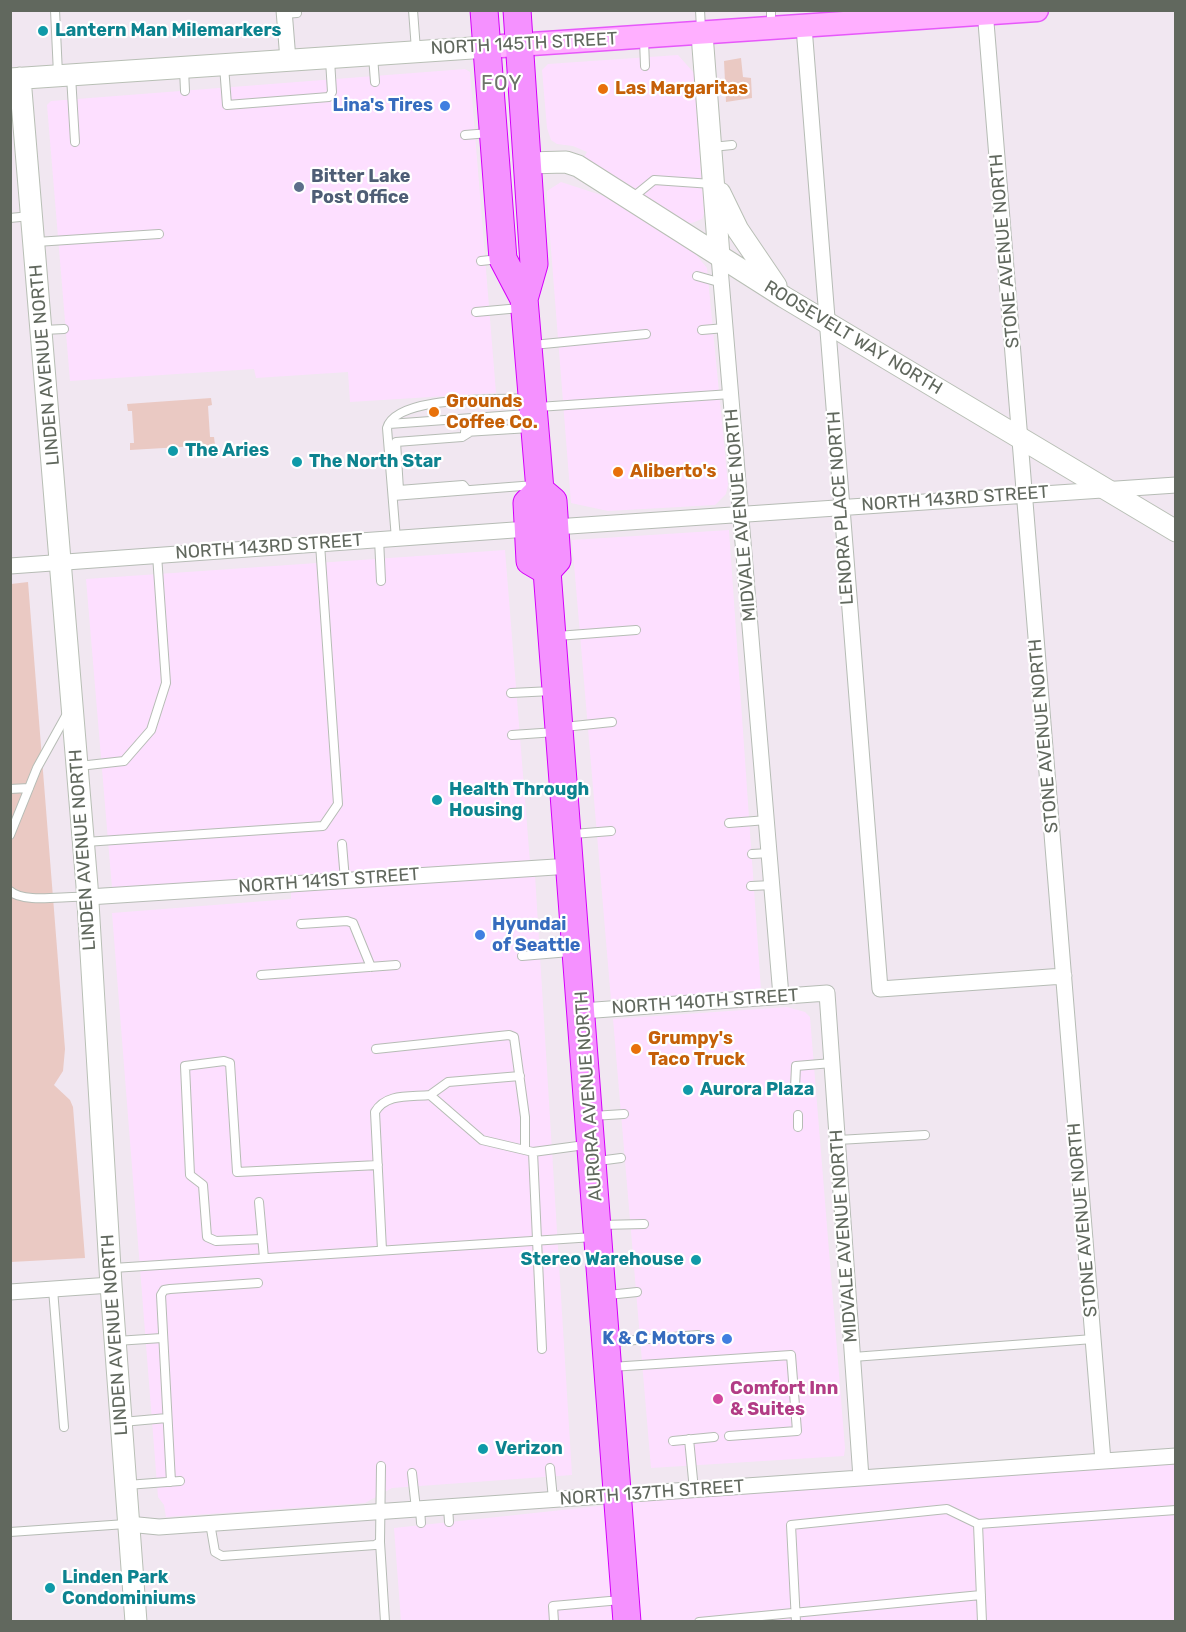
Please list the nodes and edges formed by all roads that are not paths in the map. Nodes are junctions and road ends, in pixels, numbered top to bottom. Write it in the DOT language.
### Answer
graph roads {
  1 [pos="55,10"];
  2 [pos="413,10"];
  3 [pos="484,10"];
  4 [pos="517,10"];
  5 [pos="700,10"];
  6 [pos="1037,10"];
  7 [pos="985,12"];
  8 [pos="288,13"];
  9 [pos="771,20"];
  10 [pos="804,27"];
  11 [pos="702,34"];
  12 [pos="644,37"];
  13 [pos="519,45"];
  14 [pos="487,47"];
  15 [pos="416,51"];
  16 [pos="373,54"];
  17 [pos="330,57"];
  18 [pos="288,60"];
  19 [pos="224,64"];
  20 [pos="645,66"];
  21 [pos="183,67"];
  22 [pos="64,75"];
  23 [pos="15,79"];
  24 [pos="375,82"];
  25 [pos="185,91"];
  26 [pos="494,132"];
  27 [pos="465,135"];
  28 [pos="75,142"];
  29 [pos="732,145"];
  30 [pos="711,147"];
  31 [pos="527,163"];
  32 [pos="713,180"];
  33 [pos="629,200"];
  34 [pos="32,216"];
  35 [pos="10,218"];
  36 [pos="159,234"];
  37 [pos="34,242"];
  38 [pos="719,256"];
  39 [pos="698,276"];
  40 [pos="722,283"];
  41 [pos="784,297"];
  42 [pos="525,304"];
  43 [pos="476,312"];
  44 [pos="828,322"];
  45 [pos="64,328"];
  46 [pos="725,328"];
  47 [pos="42,330"];
  48 [pos="702,330"];
  49 [pos="646,334"];
  50 [pos="528,345"];
  51 [pos="731,394"];
  52 [pos="486,401"];
  53 [pos="534,411"];
  54 [pos="488,417"];
  55 [pos="389,424"];
  56 [pos="470,432"];
  57 [pos="388,438"];
  58 [pos="1020,438"];
  59 [pos="1176,485"];
  60 [pos="540,487"];
  61 [pos="1107,489"];
  62 [pos="467,490"];
  63 [pos="1024,494"];
  64 [pos="393,496"];
  65 [pos="840,507"];
  66 [pos="740,514"];
  67 [pos="555,527"];
  68 [pos="528,529"];
  69 [pos="1176,531"];
  70 [pos="396,539"];
  71 [pos="379,540"];
  72 [pos="320,544"];
  73 [pos="157,555"];
  74 [pos="61,562"];
  75 [pos="10,566"];
  76 [pos="547,571"];
  77 [pos="381,581"];
  78 [pos="636,630"];
  79 [pos="552,636"];
  80 [pos="556,691"];
  81 [pos="511,693"];
  82 [pos="73,703"];
  83 [pos="612,722"];
  84 [pos="560,729"];
  85 [pos="512,735"];
  86 [pos="78,766"];
  87 [pos="29,788"];
  88 [pos="10,789"];
  89 [pos="768,819"];
  90 [pos="729,823"];
  91 [pos="611,831"];
  92 [pos="10,835"];
  93 [pos="568,835"];
  94 [pos="84,842"];
  95 [pos="342,844"];
  96 [pos="770,853"];
  97 [pos="752,854"];
  98 [pos="571,866"];
  99 [pos="345,880"];
  100 [pos="773,885"];
  101 [pos="752,886"];
  102 [pos="10,891"];
  103 [pos="88,897"];
  104 [pos="301,924"];
  105 [pos="578,951"];
  106 [pos="522,956"];
  107 [pos="396,965"];
  108 [pos="371,967"];
  109 [pos="261,975"];
  110 [pos="1064,976"];
  111 [pos="827,993"];
  112 [pos="781,996"];
  113 [pos="582,1011"];
  114 [pos="376,1049"];
  115 [pos="832,1063"];
  116 [pos="520,1076"];
  117 [pos="795,1088"];
  118 [pos="430,1095"];
  119 [pos="624,1114"];
  120 [pos="798,1115"];
  121 [pos="590,1116"];
  122 [pos="798,1126"];
  123 [pos="925,1135"];
  124 [pos="838,1140"];
  125 [pos="529,1151"];
  126 [pos="593,1153"];
  127 [pos="621,1158"];
  128 [pos="378,1165"];
  129 [pos="259,1202"];
  130 [pos="644,1224"];
  131 [pos="599,1231"];
  132 [pos="262,1239"];
  133 [pos="536,1241"];
  134 [pos="382,1250"];
  135 [pos="264,1258"];
  136 [pos="110,1277"];
  137 [pos="258,1283"];
  138 [pos="53,1289"];
  139 [pos="10,1292"];
  140 [pos="637,1292"];
  141 [pos="603,1295"];
  142 [pos="698,1335"];
  143 [pos="162,1338"];
  144 [pos="1093,1339"];
  145 [pos="115,1341"];
  146 [pos="542,1349"];
  147 [pos="608,1355"];
  148 [pos="853,1357"];
  149 [pos="167,1418"];
  150 [pos="120,1422"];
  151 [pos="64,1427"];
  152 [pos="729,1436"];
  153 [pos="714,1437"];
  154 [pos="689,1439"];
  155 [pos="673,1441"];
  156 [pos="1176,1456"];
  157 [pos="1103,1461"];
  158 [pos="381,1466"];
  159 [pos="550,1468"];
  160 [pos="412,1473"];
  161 [pos="861,1478"];
  162 [pos="125,1485"];
  163 [pos="694,1490"];
  164 [pos="618,1495"];
  165 [pos="553,1499"];
  166 [pos="1176,1510"];
  167 [pos="379,1512"];
  168 [pos="419,1514"];
  169 [pos="210,1523"];
  170 [pos="128,1524"];
  171 [pos="978,1524"];
  172 [pos="10,1532"];
  173 [pos="380,1542"];
  174 [pos="981,1595"];
  175 [pos="627,1611"];
  176 [pos="796,1617"];
  177 [pos="136,1622"];
  178 [pos="385,1622"];
  179 [pos="554,1622"];
  180 [pos="699,1622"];
  181 [pos="982,1622"];
  1 -- 22 [label="lane"];
  2 -- 15 [label="lane"];
  3 -- 14 [label="highway, AURORA AVENUE NORTH"];
  4 -- 13 [label="highway, AURORA AVENUE NORTH"];
  5 -- 11 [label="lane"];
  6 -- 7 [label="main road, NORTH 145TH STREET"];
  7 -- 10 [label="main road, NORTH 145TH STREET"];
  7 -- 58 [label="street, STONE AVENUE NORTH"];
  8 -- 18 [label="street"];
  9 -- 10 [label="main road, NORTH 145TH STREET"];
  9 -- 11 [label="main road, NORTH 145TH STREET"];
  10 -- 44 [label="street, LENORA PLACE NORTH"];
  11 -- 12 [label="main road, NORTH 145TH STREET"];
  11 -- 30 [label="street, MIDVALE AVENUE NORTH"];
  12 -- 13 [label="main road, NORTH 145TH STREET"];
  12 -- 20 [label="lane"];
  13 -- 14 [label="main road, NORTH 145TH STREET"];
  13 -- 31 [label="highway, AURORA AVENUE NORTH"];
  14 -- 15 [label="street, NORTH 145TH STREET"];
  14 -- 26 [label="highway, AURORA AVENUE NORTH"];
  15 -- 16 [label="street, NORTH 145TH STREET"];
  16 -- 17 [label="street, NORTH 145TH STREET"];
  16 -- 24 [label="lane"];
  17 -- 18 [label="street, NORTH 145TH STREET"];
  17 -- 19 [label="lane"];
  18 -- 19 [label="street, NORTH 145TH STREET"];
  19 -- 21 [label="street, NORTH 145TH STREET"];
  21 -- 22 [label="street, NORTH 145TH STREET"];
  21 -- 25 [label="lane"];
  22 -- 23 [label="street, NORTH 145TH STREET"];
  22 -- 28 [label="lane"];
  23 -- 34 [label="street, LINDEN AVENUE NORTH"];
  26 -- 27 [label="lane"];
  26 -- 42 [label="highway, AURORA AVENUE NORTH"];
  29 -- 30 [label="lane"];
  30 -- 32 [label="street, MIDVALE AVENUE NORTH"];
  31 -- 33 [label="street, ROOSEVELT WAY NORTH"];
  31 -- 42 [label="highway, AURORA AVENUE NORTH"];
  32 -- 33 [label="lane"];
  32 -- 38 [label="street, MIDVALE AVENUE NORTH"];
  32 -- 41 [label="street"];
  33 -- 38 [label="street, ROOSEVELT WAY NORTH"];
  34 -- 35 [label="lane"];
  34 -- 37 [label="street, LINDEN AVENUE NORTH"];
  36 -- 37 [label="lane"];
  37 -- 47 [label="street, LINDEN AVENUE NORTH"];
  38 -- 40 [label="street, MIDVALE AVENUE NORTH"];
  38 -- 41 [label="street, ROOSEVELT WAY NORTH"];
  39 -- 40 [label="lane"];
  40 -- 46 [label="street, MIDVALE AVENUE NORTH"];
  41 -- 44 [label="street, ROOSEVELT WAY NORTH"];
  42 -- 43 [label="lane"];
  42 -- 50 [label="highway, AURORA AVENUE NORTH"];
  44 -- 58 [label="street, ROOSEVELT WAY NORTH"];
  44 -- 65 [label="street, LENORA PLACE NORTH"];
  45 -- 47 [label="lane"];
  46 -- 48 [label="lane"];
  46 -- 51 [label="street, MIDVALE AVENUE NORTH"];
  47 -- 74 [label="street, LINDEN AVENUE NORTH"];
  49 -- 50 [label="lane"];
  50 -- 53 [label="highway, AURORA AVENUE NORTH"];
  51 -- 53 [label="lane"];
  51 -- 66 [label="street, MIDVALE AVENUE NORTH"];
  52 -- 53 [label="lane"];
  52 -- 54 [label="lane"];
  52 -- 55 [label="lane"];
  53 -- 54 [label="lane"];
  53 -- 56 [label="lane"];
  53 -- 60 [label="highway, AURORA AVENUE NORTH"];
  54 -- 55 [label="lane"];
  55 -- 57 [label="lane"];
  56 -- 57 [label="lane"];
  56 -- 62 [label="lane"];
  57 -- 64 [label="lane"];
  58 -- 61 [label="street, ROOSEVELT WAY NORTH"];
  58 -- 63 [label="street, STONE AVENUE NORTH"];
  59 -- 61 [label="street, NORTH 143RD STREET"];
  60 -- 62 [label="lane"];
  60 -- 67 [label="highway, AURORA AVENUE NORTH"];
  60 -- 68 [label="highway"];
  61 -- 63 [label="street, NORTH 143RD STREET"];
  61 -- 69 [label="street, ROOSEVELT WAY NORTH"];
  62 -- 64 [label="lane"];
  63 -- 65 [label="street, NORTH 143RD STREET"];
  63 -- 110 [label="street, STONE AVENUE NORTH"];
  64 -- 70 [label="lane"];
  65 -- 66 [label="street, NORTH 143RD STREET"];
  65 -- 110 [label="street, LENORA PLACE NORTH"];
  66 -- 67 [label="street, NORTH 143RD STREET"];
  66 -- 89 [label="street, MIDVALE AVENUE NORTH"];
  67 -- 76 [label="highway, AURORA AVENUE NORTH"];
  68 -- 70 [label="street, NORTH 143RD STREET"];
  68 -- 76 [label="highway"];
  70 -- 71 [label="street, NORTH 143RD STREET"];
  71 -- 72 [label="street, NORTH 143RD STREET"];
  71 -- 77 [label="lane"];
  72 -- 73 [label="street, NORTH 143RD STREET"];
  72 -- 94 [label="lane"];
  73 -- 74 [label="street, NORTH 143RD STREET"];
  73 -- 86 [label="lane"];
  74 -- 75 [label="street, NORTH 143RD STREET"];
  74 -- 82 [label="street, LINDEN AVENUE NORTH"];
  76 -- 79 [label="highway, AURORA AVENUE NORTH"];
  78 -- 79 [label="lane"];
  79 -- 80 [label="highway, AURORA AVENUE NORTH"];
  80 -- 81 [label="lane"];
  80 -- 84 [label="highway, AURORA AVENUE NORTH"];
  82 -- 86 [label="street, LINDEN AVENUE NORTH"];
  82 -- 87 [label="lane"];
  83 -- 84 [label="lane"];
  84 -- 85 [label="lane"];
  84 -- 93 [label="highway, AURORA AVENUE NORTH"];
  86 -- 94 [label="street, LINDEN AVENUE NORTH"];
  87 -- 88 [label="lane"];
  87 -- 92 [label="lane"];
  89 -- 90 [label="lane"];
  89 -- 96 [label="street, MIDVALE AVENUE NORTH"];
  91 -- 93 [label="lane"];
  93 -- 98 [label="highway, AURORA AVENUE NORTH"];
  94 -- 103 [label="street, LINDEN AVENUE NORTH"];
  95 -- 99 [label="lane"];
  96 -- 97 [label="lane"];
  96 -- 100 [label="street, MIDVALE AVENUE NORTH"];
  98 -- 99 [label="street, NORTH 141ST STREET"];
  98 -- 105 [label="highway, AURORA AVENUE NORTH"];
  99 -- 103 [label="street, NORTH 141ST STREET"];
  100 -- 101 [label="lane"];
  100 -- 112 [label="street, MIDVALE AVENUE NORTH"];
  102 -- 103 [label="lane"];
  103 -- 136 [label="street, LINDEN AVENUE NORTH"];
  104 -- 108 [label="lane"];
  105 -- 106 [label="lane"];
  105 -- 113 [label="highway, AURORA AVENUE NORTH"];
  107 -- 108 [label="lane"];
  108 -- 109 [label="lane"];
  110 -- 144 [label="street, STONE AVENUE NORTH"];
  111 -- 112 [label="street, NORTH 140TH STREET"];
  111 -- 115 [label="street, MIDVALE AVENUE NORTH"];
  112 -- 113 [label="street, NORTH 140TH STREET"];
  113 -- 121 [label="highway, AURORA AVENUE NORTH"];
  114 -- 116 [label="lane"];
  115 -- 117 [label="lane"];
  115 -- 124 [label="street, MIDVALE AVENUE NORTH"];
  116 -- 118 [label="lane"];
  116 -- 125 [label="lane"];
  118 -- 125 [label="lane"];
  118 -- 128 [label="lane"];
  119 -- 121 [label="lane"];
  120 -- 122 [label="lane"];
  121 -- 126 [label="highway, AURORA AVENUE NORTH"];
  123 -- 124 [label="lane"];
  124 -- 148 [label="street, MIDVALE AVENUE NORTH"];
  125 -- 126 [label="lane"];
  125 -- 133 [label="lane"];
  126 -- 127 [label="lane"];
  126 -- 131 [label="highway, AURORA AVENUE NORTH"];
  128 -- 132 [label="lane"];
  128 -- 134 [label="lane"];
  129 -- 132 [label="lane"];
  130 -- 131 [label="lane"];
  131 -- 133 [label="lane"];
  131 -- 141 [label="highway, AURORA AVENUE NORTH"];
  132 -- 135 [label="lane"];
  133 -- 134 [label="lane"];
  133 -- 146 [label="lane"];
  134 -- 135 [label="lane"];
  135 -- 136 [label="lane"];
  136 -- 138 [label="street"];
  136 -- 145 [label="street, LINDEN AVENUE NORTH"];
  137 -- 143 [label="lane"];
  138 -- 139 [label="street"];
  138 -- 151 [label="lane"];
  140 -- 141 [label="lane"];
  141 -- 147 [label="highway, AURORA AVENUE NORTH"];
  142 -- 147 [label="lane"];
  143 -- 145 [label="lane"];
  143 -- 149 [label="lane"];
  144 -- 148 [label="lane"];
  144 -- 157 [label="street, STONE AVENUE NORTH"];
  145 -- 150 [label="street, LINDEN AVENUE NORTH"];
  147 -- 152 [label="lane"];
  147 -- 164 [label="highway, AURORA AVENUE NORTH"];
  148 -- 161 [label="street, MIDVALE AVENUE NORTH"];
  149 -- 150 [label="lane"];
  149 -- 162 [label="lane"];
  150 -- 162 [label="street, LINDEN AVENUE NORTH"];
  153 -- 154 [label="lane"];
  154 -- 155 [label="lane"];
  154 -- 163 [label="lane"];
  156 -- 157 [label="street, NORTH 137TH STREET"];
  157 -- 161 [label="street, NORTH 137TH STREET"];
  158 -- 167 [label="lane"];
  159 -- 165 [label="lane"];
  160 -- 168 [label="lane"];
  161 -- 163 [label="street, NORTH 137TH STREET"];
  162 -- 170 [label="street, LINDEN AVENUE NORTH"];
  163 -- 164 [label="street, NORTH 137TH STREET"];
  164 -- 165 [label="street, NORTH 137TH STREET"];
  164 -- 175 [label="highway, AURORA AVENUE NORTH"];
  165 -- 168 [label="street, NORTH 137TH STREET"];
  166 -- 171 [label="lane"];
  167 -- 168 [label="street, NORTH 137TH STREET"];
  167 -- 169 [label="street, NORTH 137TH STREET"];
  167 -- 173 [label="lane"];
  169 -- 170 [label="street, NORTH 137TH STREET"];
  169 -- 173 [label="lane"];
  170 -- 172 [label="lane"];
  170 -- 177 [label="street, LINDEN AVENUE NORTH"];
  171 -- 174 [label="lane"];
  171 -- 176 [label="lane"];
  173 -- 178 [label="lane"];
  174 -- 176 [label="lane"];
  174 -- 181 [label="lane"];
  175 -- 179 [label="lane"];
  176 -- 180 [label="lane"];
}
